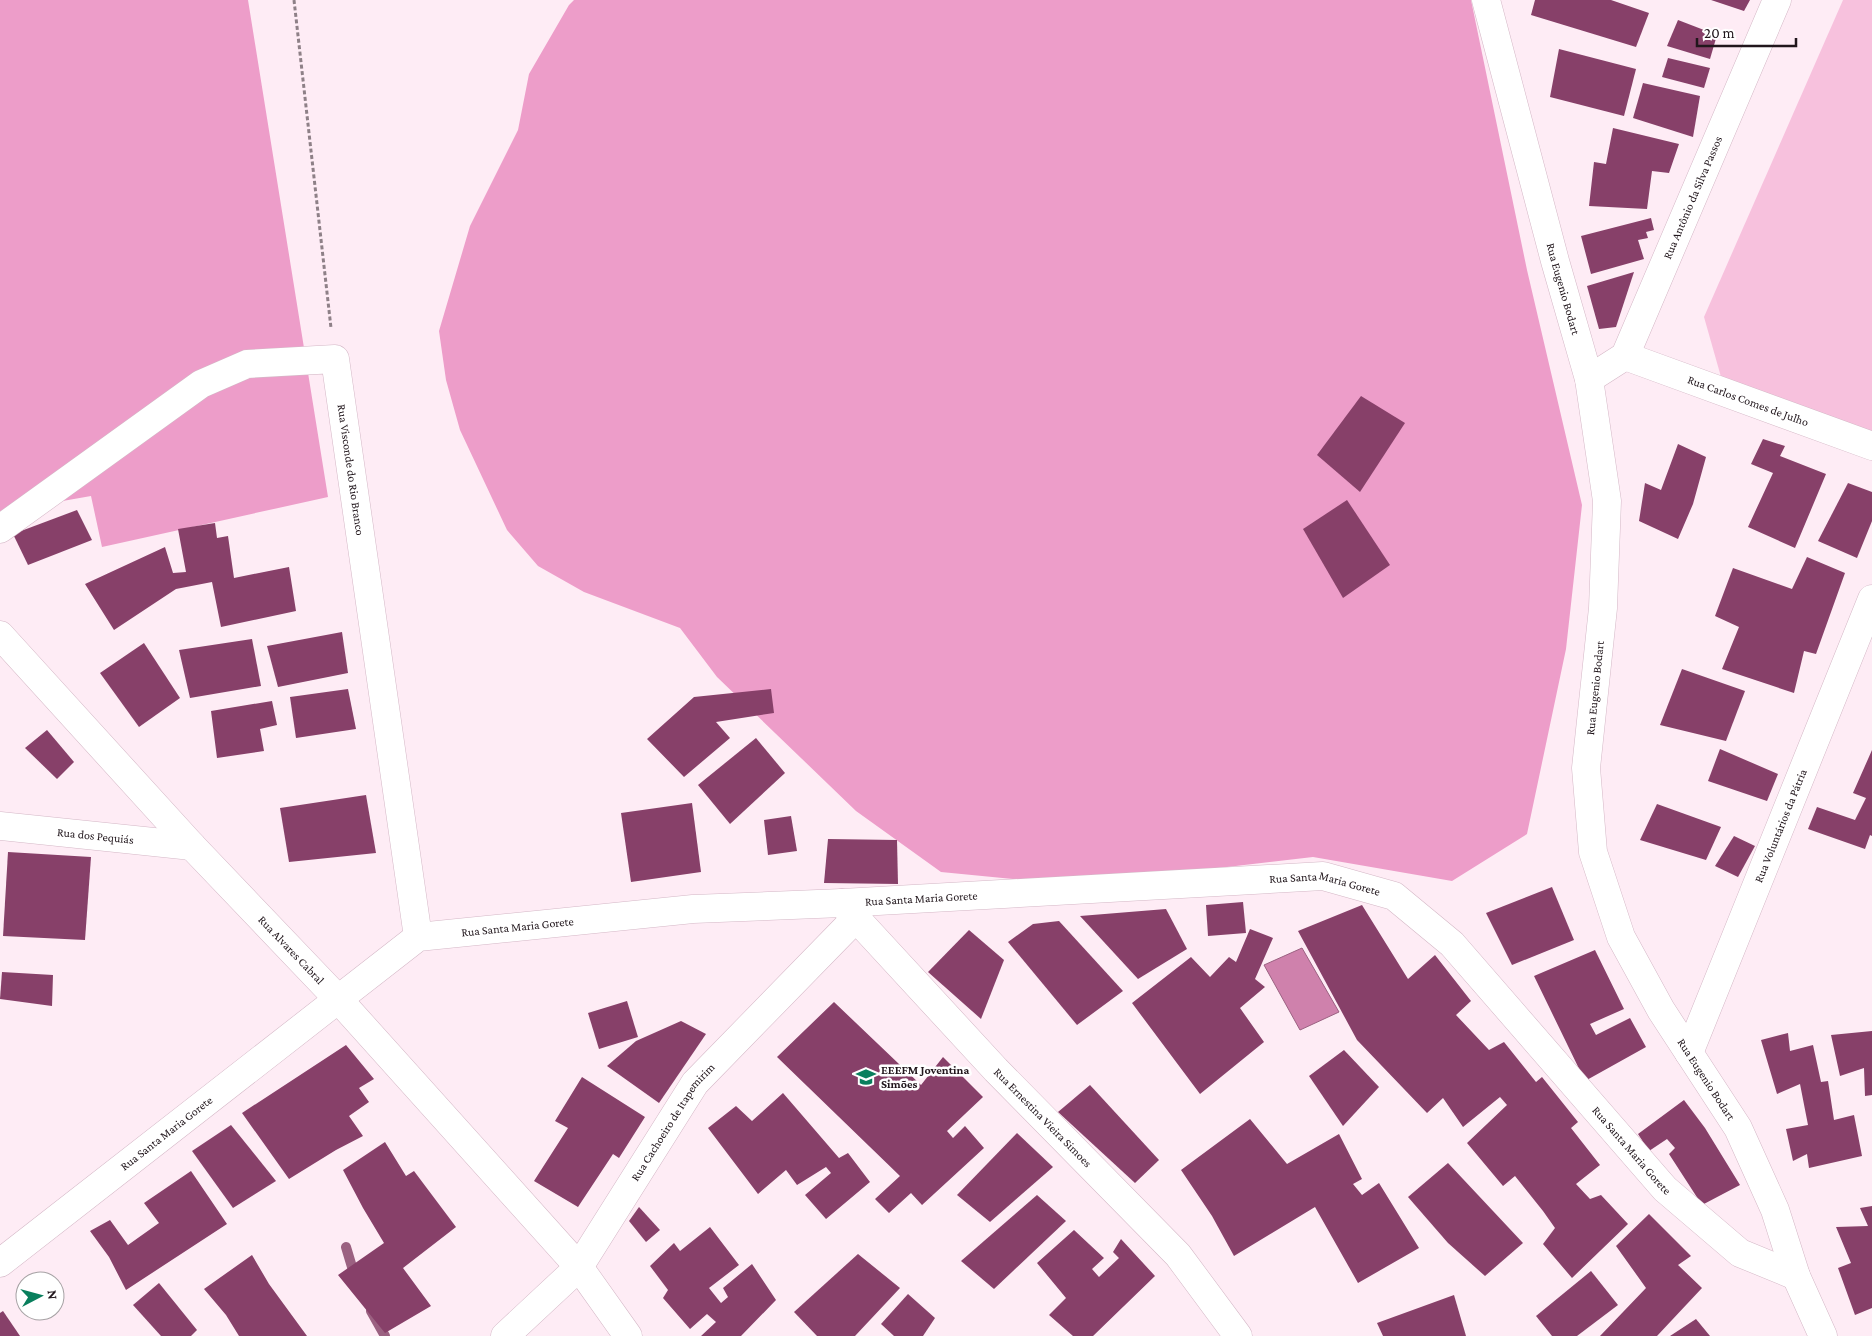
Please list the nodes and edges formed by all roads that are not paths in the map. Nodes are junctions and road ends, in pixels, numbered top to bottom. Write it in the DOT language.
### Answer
graph roads {
  1 [pos="1486,0"];
  2 [pos="1777,0"];
  3 [pos="1625,356"];
  4 [pos="1589,379"];
  5 [pos="1872,446"];
  6 [pos="0,530"];
  7 [pos="1872,599"];
  8 [pos="0,636"];
  9 [pos="0,826"];
  10 [pos="192,846"];
  11 [pos="848,911"];
  12 [pos="418,937"];
  13 [pos="339,1000"];
  14 [pos="1689,1054"];
  15 [pos="0,1263"];
  16 [pos="580,1267"];
  17 [pos="1796,1276"];
  18 [pos="505,1336"];
  19 [pos="628,1336"];
  20 [pos="1238,1336"];
  21 [pos="1823,1336"];
  1 -- 4 [label="street, Rua Eugenio Bodart"];
  2 -- 3 [label="street, Rua Antônio da Silva Passos"];
  3 -- 4 [label="street"];
  3 -- 5 [label="street, Rua Carlos Comes de Julho"];
  4 -- 14 [label="street, Rua Eugenio Bodart"];
  6 -- 12 [label="street, Rua Visconde do Rio Branco"];
  7 -- 14 [label="street, Rua Voluntários da Pátria"];
  8 -- 10 [label="street, Rua Alvares Cabral"];
  9 -- 10 [label="street, Rua dos Pequiás"];
  10 -- 13 [label="street, Rua Alvares Cabral"];
  11 -- 12 [label="street, Rua Santa Maria Gorete"];
  11 -- 16 [label="street, Rua Cachoeiro de Itapemirim"];
  11 -- 17 [label="street, Rua Santa Maria Gorete"];
  11 -- 20 [label="street, Rua Ernestina Vieira Simoes"];
  12 -- 13 [label="street, Rua Santa Maria Gorete"];
  13 -- 15 [label="street, Rua Santa Maria Gorete"];
  13 -- 16 [label="street, Rua Alvares Cabral"];
  14 -- 17 [label="street, Rua Eugenio Bodart"];
  16 -- 18 [label="street, Rua Cachoeiro de Itapemirim"];
  16 -- 19 [label="street, Rua Alvares Cabral"];
  17 -- 21 [label="street, Rua Eugenio Bodart"];
}
